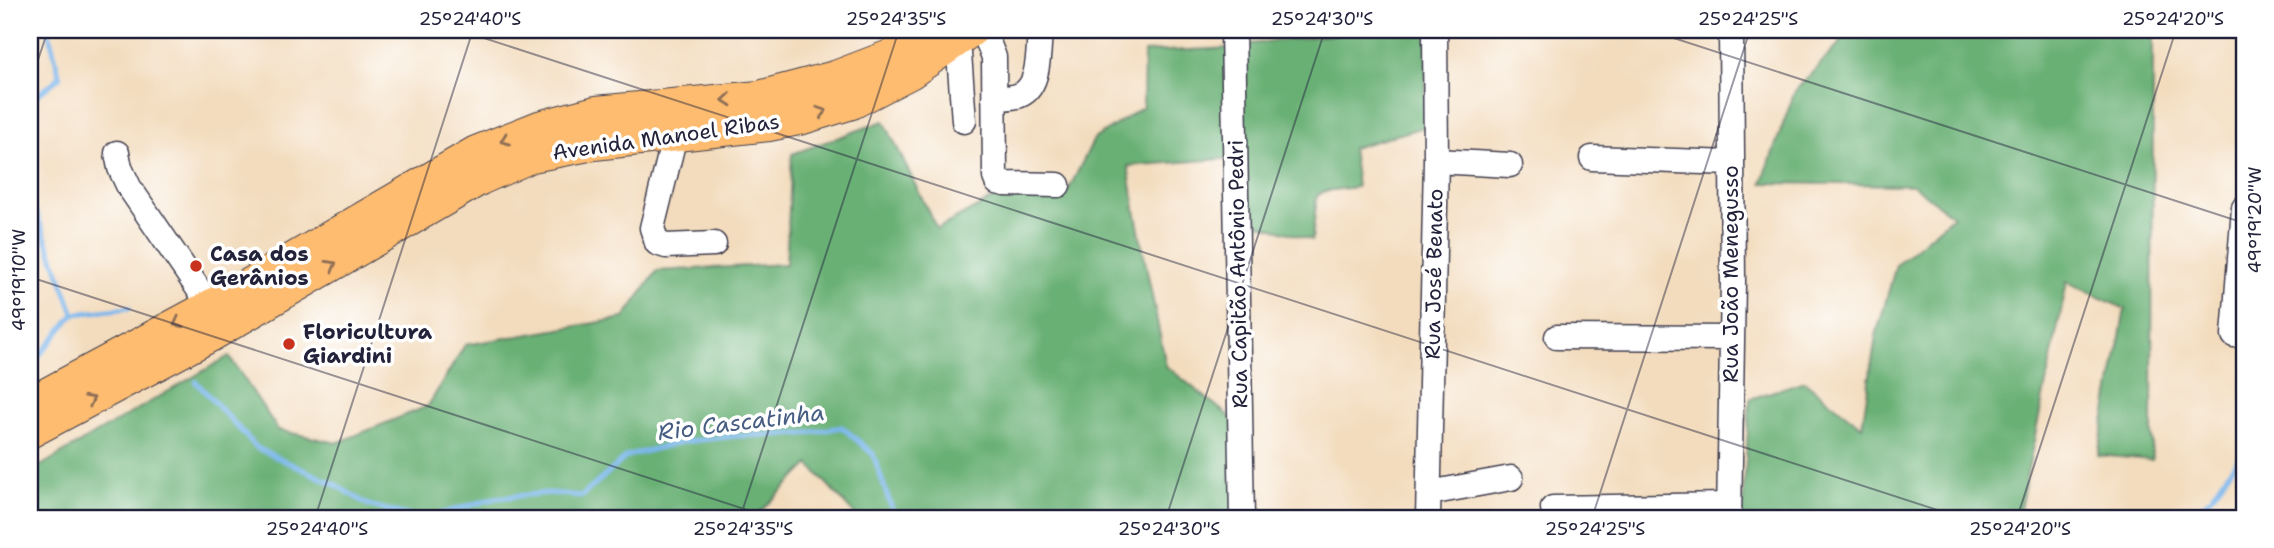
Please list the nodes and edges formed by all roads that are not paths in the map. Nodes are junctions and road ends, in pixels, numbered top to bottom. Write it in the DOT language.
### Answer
graph roads {
  1 [pos="928,30"];
  2 [pos="1040,30"];
  3 [pos="1233,30"];
  4 [pos="1435,30"];
  5 [pos="1731,30"];
  6 [pos="971,33"];
  7 [pos="994,98"];
  8 [pos="964,121"];
  9 [pos="675,135"];
  10 [pos="117,153"];
  11 [pos="1592,158"];
  12 [pos="1436,161"];
  13 [pos="1731,163"];
  14 [pos="1510,165"];
  15 [pos="1058,185"];
  16 [pos="2244,208"];
  17 [pos="715,244"];
  18 [pos="243,303"];
  19 [pos="210,321"];
  20 [pos="2234,335"];
  21 [pos="1557,337"];
  22 [pos="1732,338"];
  23 [pos="30,403"];
  24 [pos="30,432"];
  25 [pos="1511,478"];
  26 [pos="1429,493"];
  27 [pos="1553,508"];
  28 [pos="1729,512"];
  29 [pos="1242,518"];
  30 [pos="1429,518"];
  1 -- 18 [label="main road, Avenida Manoel Ribas, one-way"];
  2 -- 7 [label="street"];
  3 -- 29 [label="street, Rua Capitão Antônio Pedri"];
  4 -- 12 [label="street, Rua José Benato"];
  5 -- 13 [label="street, Rua João Menegusso"];
  6 -- 7 [label="street"];
  6 -- 8 [label="street"];
  9 -- 6 [label="main road, Avenida Manoel Ribas, one-way"];
  7 -- 15 [label="street"];
  9 -- 17 [label="street"];
  18 -- 9 [label="main road, Avenida Manoel Ribas, one-way"];
  10 -- 19 [label="street"];
  11 -- 13 [label="street"];
  12 -- 14 [label="street"];
  12 -- 26 [label="street, Rua José Benato"];
  13 -- 22 [label="street, Rua João Menegusso"];
  16 -- 20 [label="street"];
  18 -- 19 [label="main road, Avenida Manoel Ribas"];
  19 -- 23 [label="main road, Avenida Manoel Ribas, one-way"];
  24 -- 19 [label="main road, Avenida Manoel Ribas, one-way"];
  21 -- 22 [label="street"];
  22 -- 28 [label="street, Rua João Menegusso"];
  25 -- 26 [label="street"];
  26 -- 30 [label="street, Rua José Benato"];
  27 -- 28 [label="street"];
}
